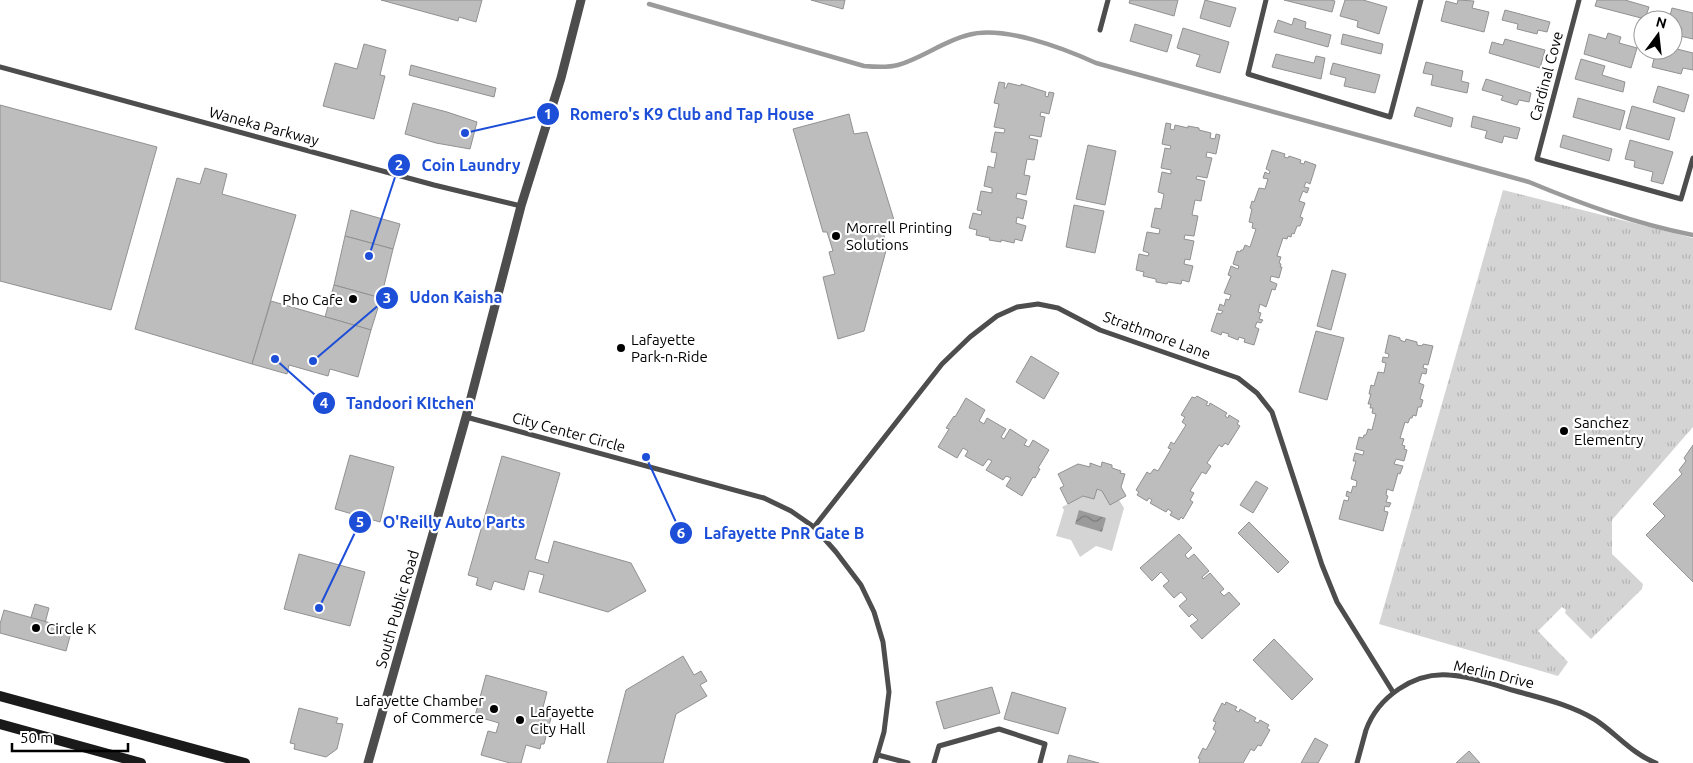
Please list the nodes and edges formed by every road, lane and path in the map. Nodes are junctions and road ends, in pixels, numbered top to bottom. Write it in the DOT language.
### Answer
graph roads {
  1 [pos="581,0"];
  2 [pos="1108,0"];
  3 [pos="1266,0"];
  4 [pos="1421,0"];
  5 [pos="1579,0"];
  6 [pos="1100,30"];
  7 [pos="0,67"];
  8 [pos="1693,158"];
  9 [pos="521,206"];
  10 [pos="466,417"];
  11 [pos="814,527"];
  12 [pos="1393,692"];
  13 [pos="0,696"];
  14 [pos="0,724"];
  15 [pos="878,755"];
  16 [pos="141,763"];
  17 [pos="244,763"];
  18 [pos="368,763"];
  19 [pos="875,763"];
  20 [pos="908,763"];
  21 [pos="934,763"];
  22 [pos="1040,763"];
  23 [pos="1357,763"];
  24 [pos="1656,763"];
  1 -- 9 [label="street, South Public Road"];
  2 -- 6 [label="street"];
  3 -- 4 [label="street"];
  5 -- 8 [label="street, Cardinal Cove"];
  7 -- 9 [label="street, Waneka Parkway"];
  9 -- 10 [label="street, South Public Road"];
  10 -- 11 [label="street, City Center Circle"];
  10 -- 18 [label="street, South Public Road"];
  11 -- 12 [label="street, Strathmore Lane"];
  11 -- 15 [label="street, City Center Circle"];
  12 -- 23 [label="street, Merlin Drive"];
  12 -- 24 [label="street, Merlin Drive"];
  13 -- 17 [label="main road"];
  14 -- 16 [label="main road"];
  15 -- 19 [label="street, City Center Circle"];
  15 -- 20 [label="street"];
  21 -- 22 [label="street"];
}
